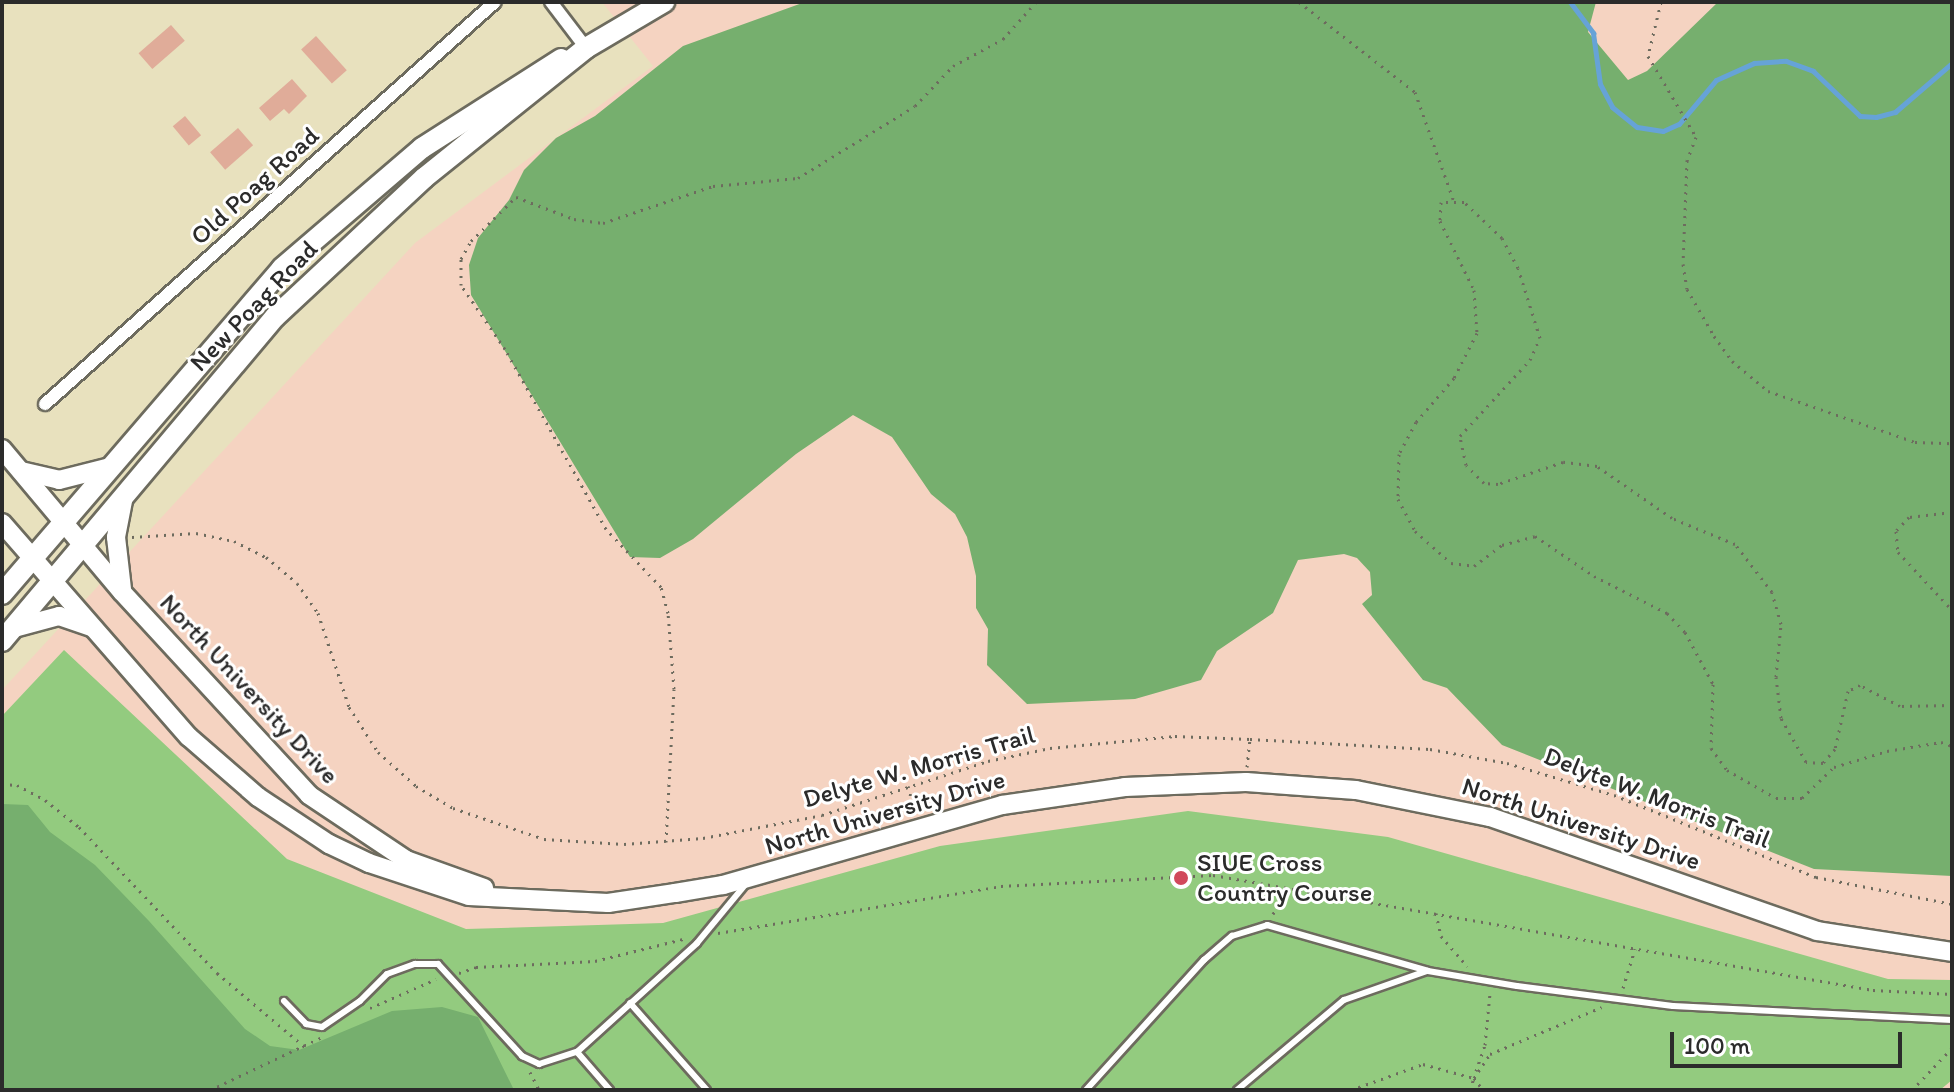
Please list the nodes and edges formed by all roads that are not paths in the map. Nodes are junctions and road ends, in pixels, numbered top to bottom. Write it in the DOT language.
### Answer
graph roads {
  1 [pos="495,2"];
  2 [pos="551,2"];
  3 [pos="664,2"];
  4 [pos="586,48"];
  5 [pos="45,404"];
  6 [pos="2,449"];
  7 [pos="110,467"];
  8 [pos="21,471"];
  9 [pos="127,489"];
  10 [pos="63,522"];
  11 [pos="2,523"];
  12 [pos="82,544"];
  13 [pos="33,557"];
  14 [pos="52,580"];
  15 [pos="122,592"];
  16 [pos="2,594"];
  17 [pos="92,627"];
  18 [pos="8,635"];
  19 [pos="753,876"];
  20 [pos="529,901"];
  21 [pos="1952,952"];
  22 [pos="1428,971"];
  23 [pos="284,1001"];
  24 [pos="630,1003"];
  25 [pos="1952,1020"];
  26 [pos="577,1052"];
  27 [pos="610,1090"];
  28 [pos="707,1090"];
  29 [pos="1086,1090"];
  30 [pos="1237,1090"];
  1 -- 5 [label="street, Old Poag Road"];
  2 -- 4 [label="street"];
  3 -- 4 [label="main road, New Poag Road"];
  4 -- 7 [label="main road, New Poag Road"];
  4 -- 9 [label="main road, New Poag Road"];
  6 -- 8 [label="main road, North University Drive"];
  7 -- 8 [label="main road"];
  7 -- 10 [label="main road, New Poag Road"];
  8 -- 10 [label="main road, North University Drive"];
  9 -- 12 [label="main road, New Poag Road"];
  9 -- 15 [label="main road"];
  10 -- 12 [label="main road, North University Drive"];
  10 -- 13 [label="main road, New Poag Road"];
  11 -- 13 [label="main road, North University Drive"];
  12 -- 14 [label="main road, New Poag Road"];
  12 -- 15 [label="main road, North University Drive"];
  13 -- 14 [label="main road, North University Drive"];
  13 -- 16 [label="main road, New Poag Road"];
  14 -- 17 [label="main road, North University Drive"];
  14 -- 18 [label="main road, New Poag Road"];
  15 -- 20 [label="main road, North University Drive"];
  17 -- 18 [label="main road"];
  17 -- 20 [label="main road, North University Drive"];
  19 -- 20 [label="main road, North University Drive"];
  19 -- 21 [label="main road, North University Drive"];
  19 -- 24 [label="lane"];
  22 -- 25 [label="lane"];
  22 -- 29 [label="lane"];
  22 -- 30 [label="lane"];
  23 -- 26 [label="lane"];
  24 -- 26 [label="lane"];
  24 -- 28 [label="lane"];
  26 -- 27 [label="lane"];
}
